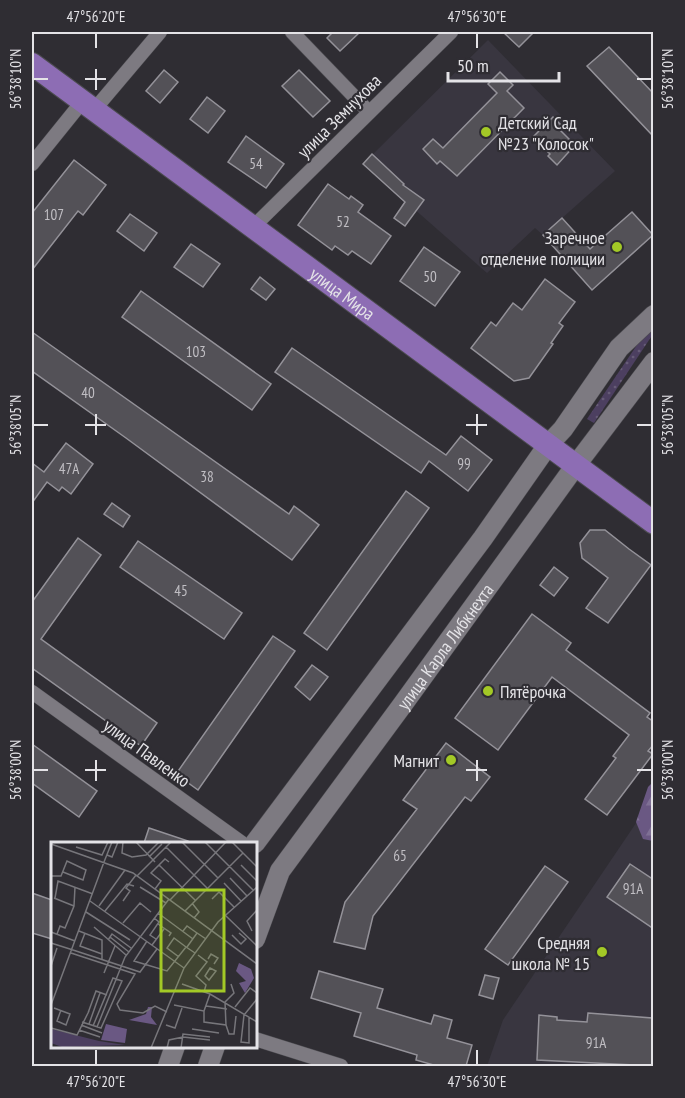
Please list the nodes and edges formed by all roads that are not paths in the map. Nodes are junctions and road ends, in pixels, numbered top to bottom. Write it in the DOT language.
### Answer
graph roads {
  1 [pos="159,32"];
  2 [pos="292,32"];
  3 [pos="451,32"];
  4 [pos="32,64"];
  5 [pos="88,106"];
  6 [pos="369,112"];
  7 [pos="32,164"];
  8 [pos="253,227"];
  9 [pos="654,315"];
  10 [pos="654,362"];
  11 [pos="548,446"];
  12 [pos="576,465"];
  13 [pos="654,523"];
  14 [pos="32,692"];
  15 [pos="241,842"];
  16 [pos="256,842"];
  17 [pos="256,936"];
  18 [pos="256,1039"];
  19 [pos="175,1047"];
  20 [pos="215,1047"];
  21 [pos="168,1066"];
  22 [pos="208,1066"];
  23 [pos="340,1066"];
  1 -- 5 [label="street"];
  2 -- 6 [label="street"];
  3 -- 6 [label="street, улица Земнухова"];
  4 -- 5 [label="main road, улица Мира"];
  5 -- 7 [label="street"];
  5 -- 8 [label="main road, улица Мира"];
  6 -- 8 [label="street, улица Земнухова"];
  8 -- 11 [label="main road, улица Мира"];
  9 -- 11 [label="main road, улица Карла Либкнехта"];
  10 -- 12 [label="main road, улица Карла Либкнехта"];
  11 -- 12 [label="main road, улица Мира"];
  11 -- 16 [label="main road, улица Карла Либкнехта"];
  12 -- 13 [label="main road, улица Мира"];
  12 -- 17 [label="main road, улица Карла Либкнехта"];
  14 -- 15 [label="street, улица Павленко"];
  18 -- 23 [label="street"];
  19 -- 21 [label="main road"];
  20 -- 22 [label="main road"];
}
